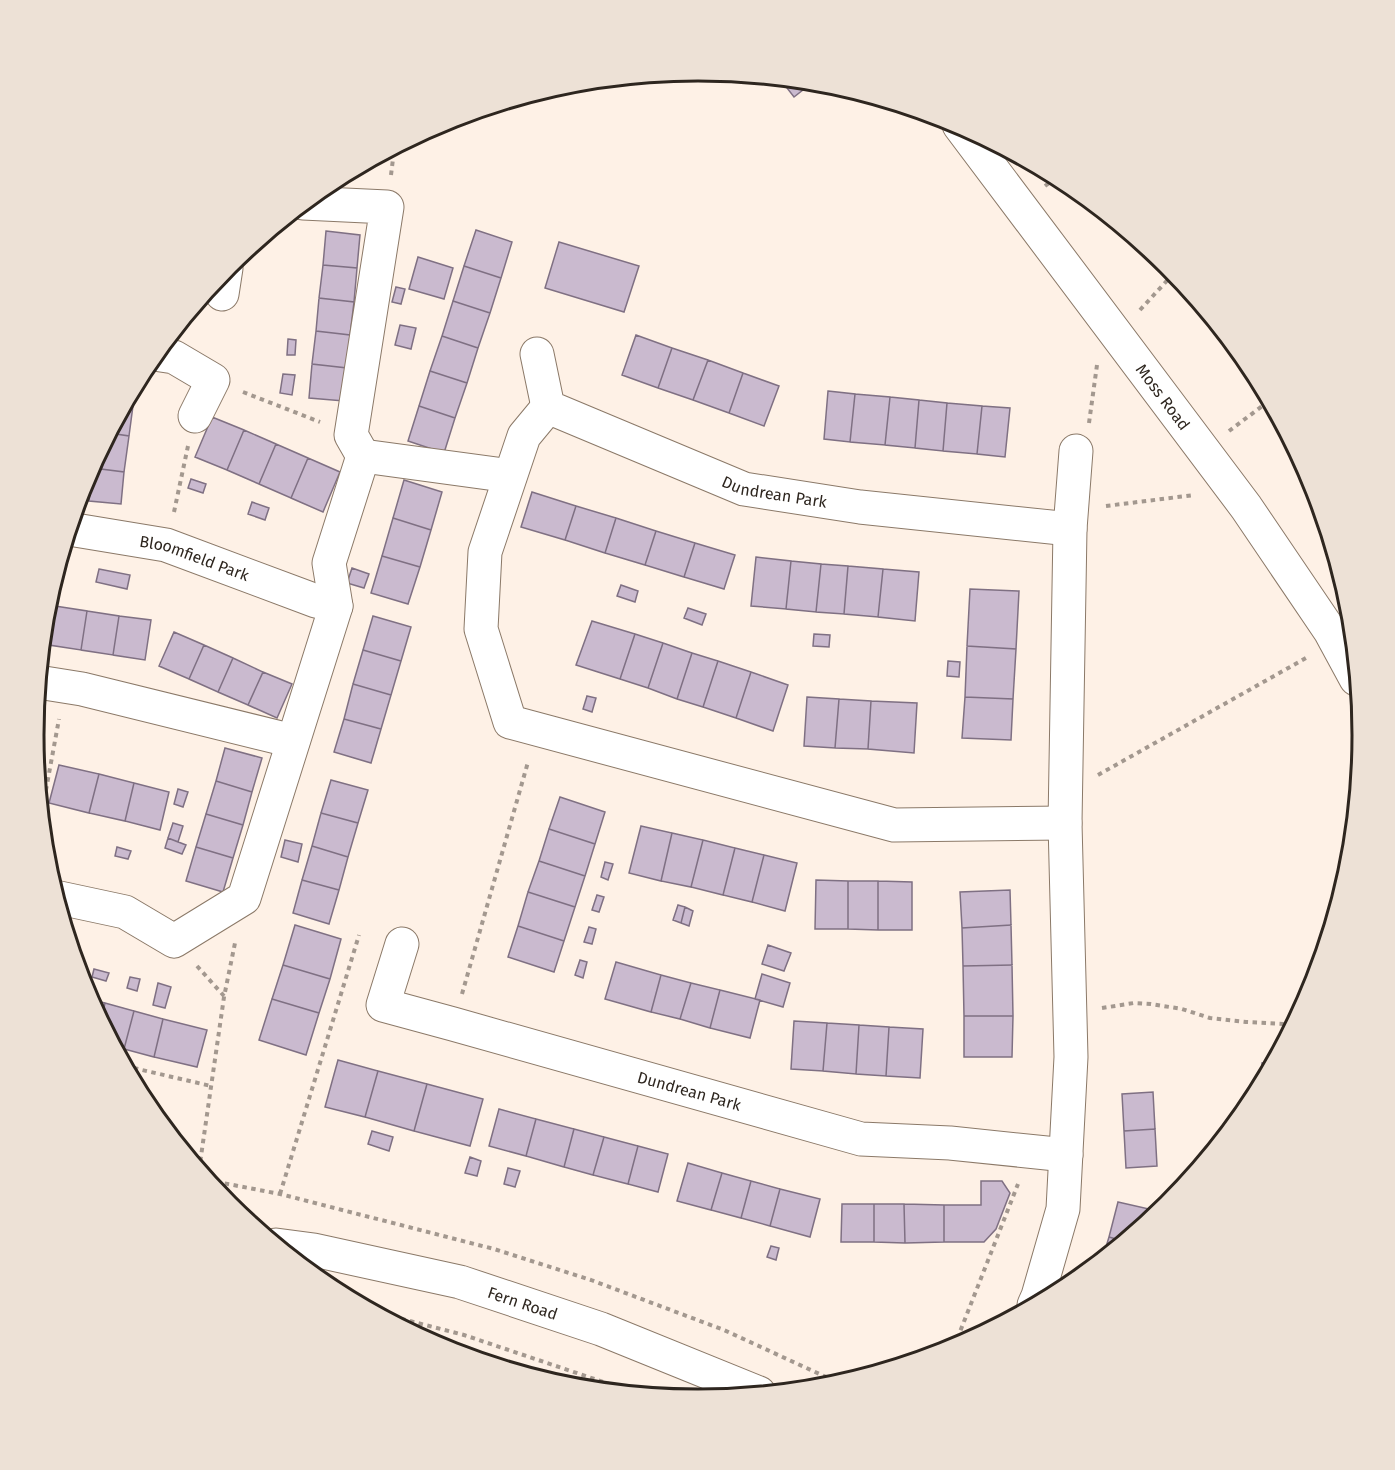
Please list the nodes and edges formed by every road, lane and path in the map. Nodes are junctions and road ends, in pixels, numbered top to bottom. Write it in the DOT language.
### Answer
graph roads {
  1 [pos="970,140"];
  2 [pos="316,204"];
  3 [pos="1167,281"];
  4 [pos="1118,336"];
  5 [pos="537,354"];
  6 [pos="166,356"];
  7 [pos="213,380"];
  8 [pos="1262,405"];
  9 [pos="548,407"];
  10 [pos="195,416"];
  11 [pos="357,445"];
  12 [pos="1204,450"];
  13 [pos="1076,451"];
  14 [pos="510,476"];
  15 [pos="1224,478"];
  16 [pos="1071,517"];
  17 [pos="76,530"];
  18 [pos="166,545"];
  19 [pos="326,603"];
  20 [pos="1339,631"];
  21 [pos="1346,651"];
  22 [pos="52,684"];
  23 [pos="538,729"];
  24 [pos="293,741"];
  25 [pos="45,771"];
  26 [pos="1065,808"];
  27 [pos="244,898"];
  28 [pos="65,899"];
  29 [pos="359,935"];
  30 [pos="174,941"];
  31 [pos="402,944"];
  32 [pos="224,997"];
  33 [pos="1070,1011"];
  34 [pos="453,1024"];
  35 [pos="1284,1024"];
  36 [pos="135,1068"];
  37 [pos="211,1086"];
  38 [pos="1028,1151"];
  39 [pos="1066,1155"];
  40 [pos="201,1159"];
  41 [pos="280,1194"];
  42 [pos="291,1247"];
  43 [pos="1041,1291"];
  44 [pos="403,1319"];
  45 [pos="959,1334"];
  46 [pos="596,1380"];
  47 [pos="745,1387"];
  1 -- 4 [label="street, Moss Road"];
  2 -- 11 [label="street"];
  3 -- 4 [label="path"];
  4 -- 12 [label="street, Moss Road"];
  4 -- 13 [label="path"];
  5 -- 9 [label="street"];
  6 -- 7 [label="street"];
  7 -- 10 [label="street"];
  7 -- 11 [label="path"];
  8 -- 12 [label="path"];
  9 -- 14 [label="street"];
  9 -- 16 [label="street, Dundrean Park"];
  10 -- 18 [label="path"];
  11 -- 14 [label="street"];
  11 -- 19 [label="street"];
  12 -- 15 [label="street, Moss Road"];
  13 -- 16 [label="street"];
  14 -- 23 [label="street"];
  15 -- 16 [label="path"];
  15 -- 20 [label="street, Moss Road"];
  16 -- 26 [label="street"];
  17 -- 18 [label="street, Bloomfield Park"];
  18 -- 19 [label="street, Bloomfield Park"];
  19 -- 24 [label="street"];
  20 -- 21 [label="street, Moss Road"];
  20 -- 26 [label="path"];
  22 -- 24 [label="street"];
  22 -- 25 [label="path"];
  23 -- 26 [label="street"];
  23 -- 34 [label="path"];
  24 -- 27 [label="street"];
  26 -- 33 [label="street"];
  27 -- 30 [label="street"];
  27 -- 32 [label="path"];
  28 -- 30 [label="street"];
  29 -- 41 [label="path"];
  30 -- 32 [label="path"];
  31 -- 34 [label="street, Dundrean Park"];
  32 -- 37 [label="path"];
  33 -- 35 [label="path"];
  33 -- 39 [label="street"];
  34 -- 38 [label="street, Dundrean Park"];
  36 -- 37 [label="path"];
  37 -- 40 [label="path"];
  38 -- 39 [label="street, Dundrean Park"];
  38 -- 45 [label="path"];
  39 -- 43 [label="street"];
  42 -- 47 [label="street, Fern Road"];
  44 -- 46 [label="path"];
}
